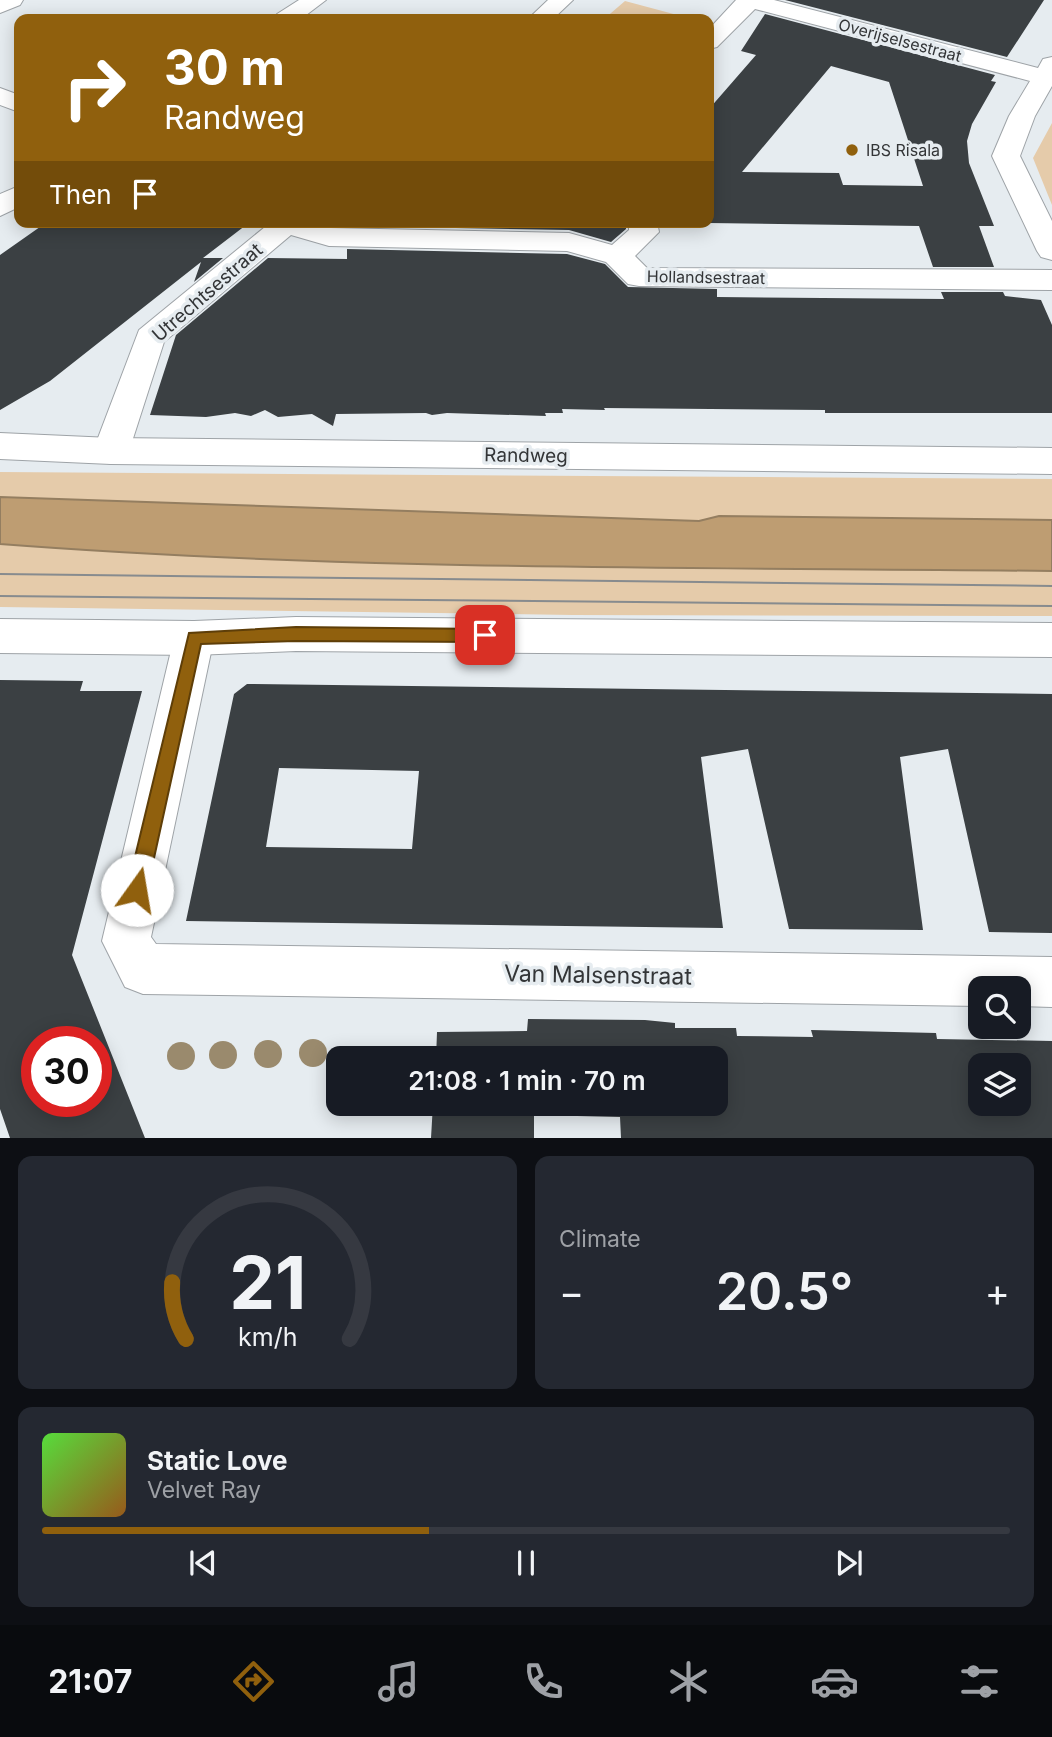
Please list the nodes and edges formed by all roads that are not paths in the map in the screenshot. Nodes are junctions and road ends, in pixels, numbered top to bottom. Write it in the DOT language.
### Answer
graph roads {
  1 [pos="12,0"];
  2 [pos="315,0"];
  3 [pos="562,0"];
  4 [pos="749,0"];
  5 [pos="0,6"];
  6 [pos="293,14"];
  7 [pos="545,14"];
  8 [pos="714,37"];
  9 [pos="1049,73"];
  10 [pos="282,228"];
  11 [pos="303,228"];
  12 [pos="644,228"];
  13 [pos="1052,251"];
  14 [pos="617,256"];
  15 [pos="1052,280"];
  16 [pos="0,446"];
  17 [pos="111,451"];
  18 [pos="1052,461"];
  19 [pos="0,636"];
  20 [pos="194,638"];
  21 [pos="1052,640"];
  22 [pos="1052,982"];
  1 -- 5 [label="street"];
  2 -- 6 [label="street"];
  3 -- 7 [label="street"];
  4 -- 8 [label="street"];
  4 -- 9 [label="street, Overijselsestraat"];
  9 -- 13 [label="street"];
  10 -- 17 [label="street, Utrechtsestraat"];
  11 -- 14 [label="street, Hollandsestraat"];
  12 -- 14 [label="street"];
  14 -- 15 [label="street, Hollandsestraat"];
  16 -- 17 [label="street, Randweg"];
  17 -- 18 [label="street, Randweg"];
  19 -- 20 [label="street"];
  20 -- 21 [label="street"];
  20 -- 22 [label="street, Van Malsenstraat"];
}
